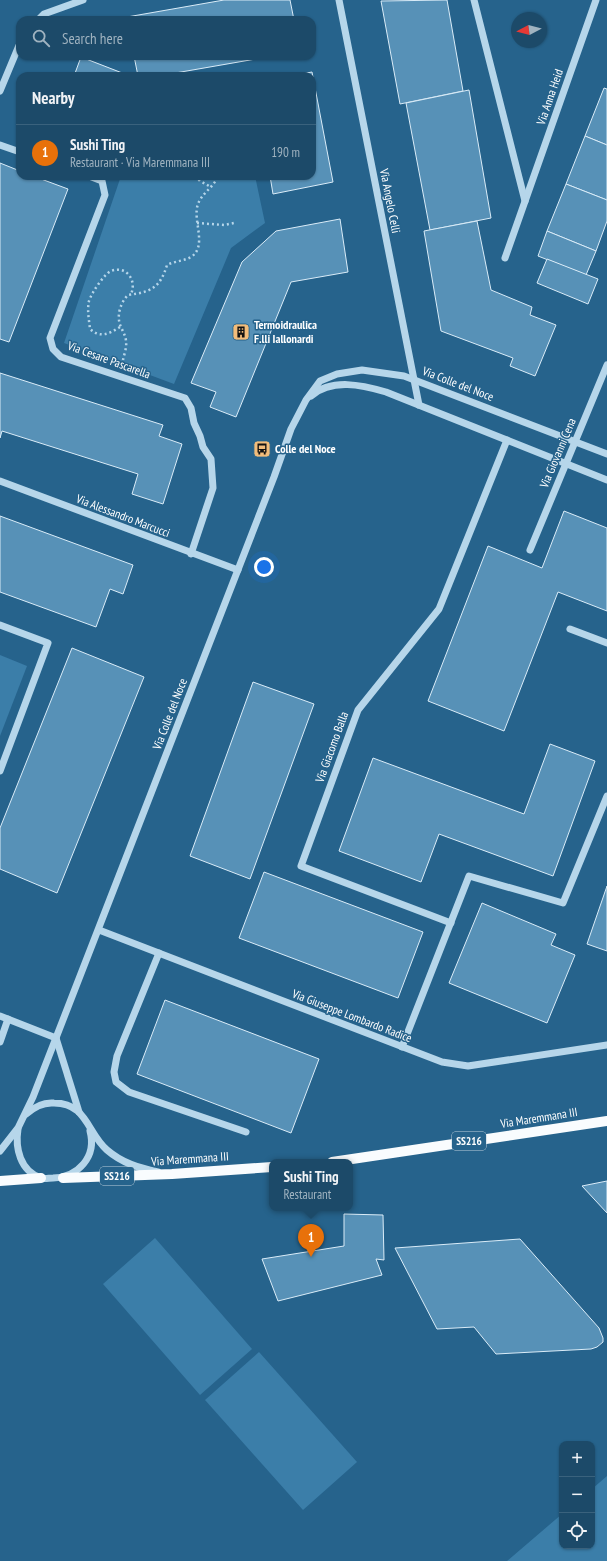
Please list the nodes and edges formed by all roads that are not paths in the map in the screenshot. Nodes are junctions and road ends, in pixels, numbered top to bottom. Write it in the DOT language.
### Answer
graph roads {
  1 [pos="83,0"];
  2 [pos="339,0"];
  3 [pos="474,0"];
  4 [pos="596,0"];
  5 [pos="42,16"];
  6 [pos="16,53"];
  7 [pos="0,91"];
  8 [pos="0,145"];
  9 [pos="16,151"];
  10 [pos="99,180"];
  11 [pos="525,201"];
  12 [pos="505,258"];
  13 [pos="607,365"];
  14 [pos="414,379"];
  15 [pos="306,400"];
  16 [pos="419,405"];
  17 [pos="507,440"];
  18 [pos="575,441"];
  19 [pos="607,454"];
  20 [pos="566,464"];
  21 [pos="607,480"];
  22 [pos="0,481"];
  23 [pos="530,550"];
  24 [pos="191,554"];
  25 [pos="238,570"];
  26 [pos="0,625"];
  27 [pos="570,629"];
  28 [pos="607,643"];
  29 [pos="0,771"];
  30 [pos="607,796"];
  31 [pos="451,923"];
  32 [pos="99,930"];
  33 [pos="159,953"];
  34 [pos="0,1016"];
  35 [pos="8,1019"];
  36 [pos="56,1038"];
  37 [pos="0,1042"];
  38 [pos="607,1045"];
  39 [pos="402,1046"];
  40 [pos="80,1112"];
  41 [pos="24,1118"];
  42 [pos="607,1121"];
  43 [pos="87,1123"];
  44 [pos="18,1128"];
  45 [pos="246,1132"];
  46 [pos="0,1151"];
  47 [pos="352,1159"];
  48 [pos="269,1167"];
  49 [pos="172,1174"];
  50 [pos="41,1178"];
  51 [pos="62,1178"];
  52 [pos="0,1180"];
  1 -- 5 [label="street"];
  2 -- 14 [label="street, Via Angelo Celli"];
  3 -- 11 [label="street"];
  4 -- 11 [label="street, Via Anna Heid"];
  6 -- 7 [label="street"];
  8 -- 9 [label="street"];
  10 -- 24 [label="street, Via Cesare Pascarella"];
  11 -- 12 [label="street, Via Anna Heid"];
  13 -- 18 [label="street, Via Giovanni Cena"];
  14 -- 15 [label="street, Via Colle del Noce"];
  14 -- 16 [label="street, Via Angelo Celli"];
  14 -- 18 [label="street, Via Colle del Noce"];
  15 -- 16 [label="street"];
  15 -- 25 [label="street, Via Colle del Noce"];
  16 -- 17 [label="street"];
  17 -- 20 [label="street"];
  17 -- 31 [label="street, Via Giacomo Balla"];
  18 -- 19 [label="street, Via Colle del Noce"];
  18 -- 20 [label="street, Via Giovanni Cena"];
  20 -- 21 [label="street"];
  20 -- 23 [label="street, Via Giovanni Cena"];
  22 -- 24 [label="street, Via Alessandro Marcucci"];
  24 -- 25 [label="street, Via Alessandro Marcucci"];
  25 -- 32 [label="street, Via Colle del Noce"];
  26 -- 29 [label="street"];
  27 -- 28 [label="street"];
  30 -- 31 [label="street"];
  31 -- 39 [label="street"];
  32 -- 33 [label="street, Via Giuseppe Lombardo Radice"];
  32 -- 36 [label="street, Via Colle del Noce"];
  33 -- 39 [label="street, Via Giuseppe Lombardo Radice"];
  33 -- 45 [label="street"];
  34 -- 35 [label="street"];
  35 -- 36 [label="street"];
  35 -- 37 [label="street"];
  36 -- 40 [label="street"];
  36 -- 41 [label="street, Via Colle del Noce"];
  38 -- 39 [label="street, Via Giuseppe Lombardo Radice"];
  40 -- 41 [label="street, Via Colle del Noce"];
  40 -- 43 [label="street"];
  41 -- 44 [label="street, Via Colle del Noce"];
  42 -- 47 [label="main road, Via Maremmana III / SS216"];
  43 -- 49 [label="street"];
  43 -- 51 [label="street"];
  44 -- 46 [label="street, Via Colle del Noce"];
  44 -- 50 [label="street, Via Colle del Noce"];
  48 -- 49 [label="main road, Via Maremmana III / SS216"];
  49 -- 51 [label="main road, Via Maremmana III / SS216"];
  50 -- 51 [label="street"];
  50 -- 52 [label="main road"];
}
